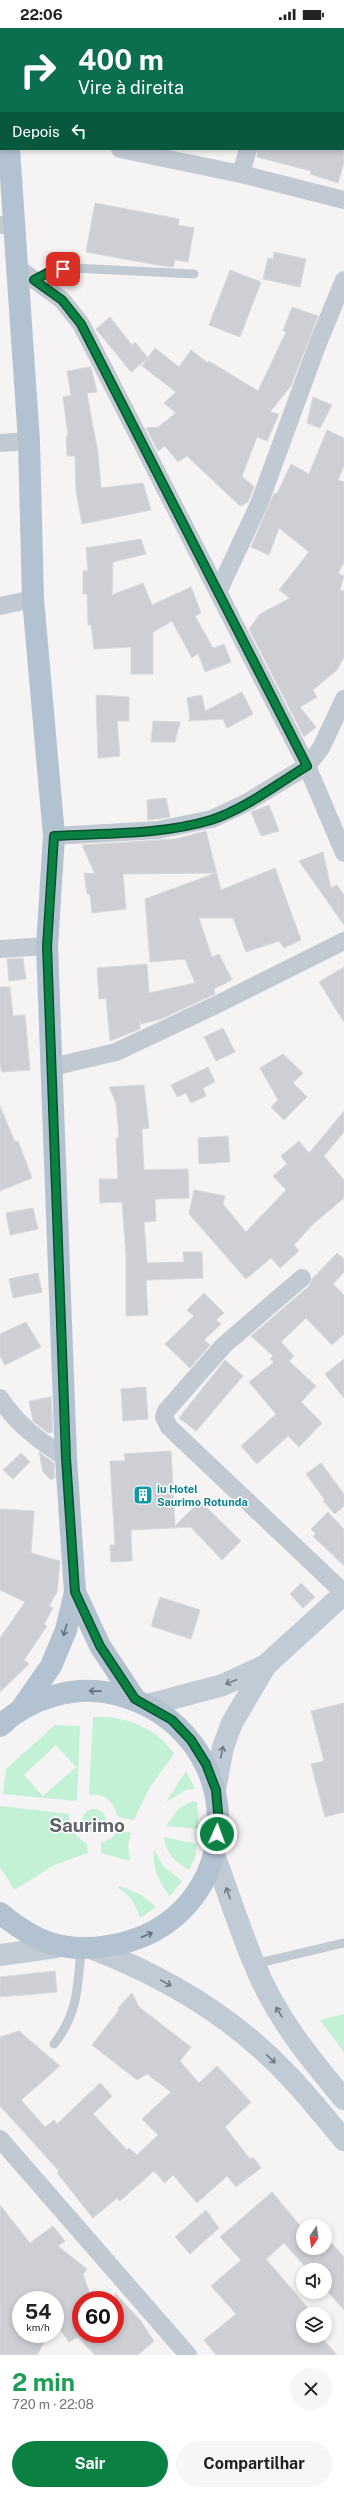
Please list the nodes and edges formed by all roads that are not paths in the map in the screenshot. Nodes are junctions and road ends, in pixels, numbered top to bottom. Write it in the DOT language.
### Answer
graph roads {
  1 [pos="9,150"];
  2 [pos="125,150"];
  3 [pos="248,150"];
  4 [pos="240,174"];
  5 [pos="344,200"];
  6 [pos="7,224"];
  7 [pos="26,274"];
  8 [pos="194,274"];
  9 [pos="344,280"];
  10 [pos="29,441"];
  11 [pos="0,443"];
  12 [pos="218,592"];
  13 [pos="33,599"];
  14 [pos="0,606"];
  15 [pos="344,699"];
  16 [pos="337,730"];
  17 [pos="307,766"];
  18 [pos="54,836"];
  19 [pos="344,853"];
  20 [pos="344,941"];
  21 [pos="47,946"];
  22 [pos="0,949"];
  23 [pos="52,1068"];
  24 [pos="302,1278"];
  25 [pos="0,1398"];
  26 [pos="66,1458"];
  27 [pos="75,1592"];
  28 [pos="344,1594"];
  29 [pos="266,1665"];
  30 [pos="141,1702"];
  31 [pos="21,1709"];
  32 [pos="0,1726"];
  33 [pos="216,1790"];
  34 [pos="214,1855"];
  35 [pos="0,1913"];
  36 [pos="344,1943"];
  37 [pos="56,1947"];
  38 [pos="87,1949"];
  39 [pos="0,1956"];
  40 [pos="254,1964"];
  41 [pos="54,2044"];
  42 [pos="310,2059"];
  43 [pos="290,2077"];
  44 [pos="344,2099"];
  45 [pos="0,2139"];
  46 [pos="344,2140"];
  47 [pos="188,2355"];
  1 -- 6 [label="main road"];
  2 -- 4 [label="street"];
  3 -- 4 [label="street"];
  4 -- 5 [label="street"];
  6 -- 7 [label="main road"];
  7 -- 8 [label="lane"];
  7 -- 10 [label="main road"];
  7 -- 12 [label="street"];
  9 -- 12 [label="street"];
  10 -- 11 [label="street"];
  10 -- 13 [label="main road"];
  12 -- 17 [label="street"];
  13 -- 14 [label="street"];
  13 -- 18 [label="main road"];
  15 -- 16 [label="street"];
  16 -- 17 [label="street"];
  17 -- 18 [label="street"];
  17 -- 19 [label="street"];
  18 -- 21 [label="main road"];
  20 -- 23 [label="street"];
  21 -- 22 [label="street"];
  21 -- 23 [label="main road"];
  23 -- 26 [label="main road"];
  24 -- 28 [label="street"];
  25 -- 26 [label="street"];
  26 -- 27 [label="main road"];
  27 -- 30 [label="main road"];
  27 -- 31 [label="main road, one-way"];
  28 -- 29 [label="street"];
  29 -- 30 [label="street, one-way"];
  33 -- 29 [label="street, one-way"];
  30 -- 31 [label="main road, one-way"];
  30 -- 33 [label="main road"];
  31 -- 32 [label="main road"];
  33 -- 34 [label="main road"];
  38 -- 34 [label="main road, one-way"];
  40 -- 34 [label="street, one-way"];
  35 -- 37 [label="main road"];
  36 -- 40 [label="lane"];
  37 -- 38 [label="main road"];
  37 -- 39 [label="street"];
  38 -- 41 [label="lane"];
  38 -- 43 [label="street, one-way"];
  42 -- 40 [label="street, one-way"];
  42 -- 43 [label="street"];
  42 -- 44 [label="street"];
  43 -- 46 [label="street"];
  45 -- 47 [label="street"];
}
